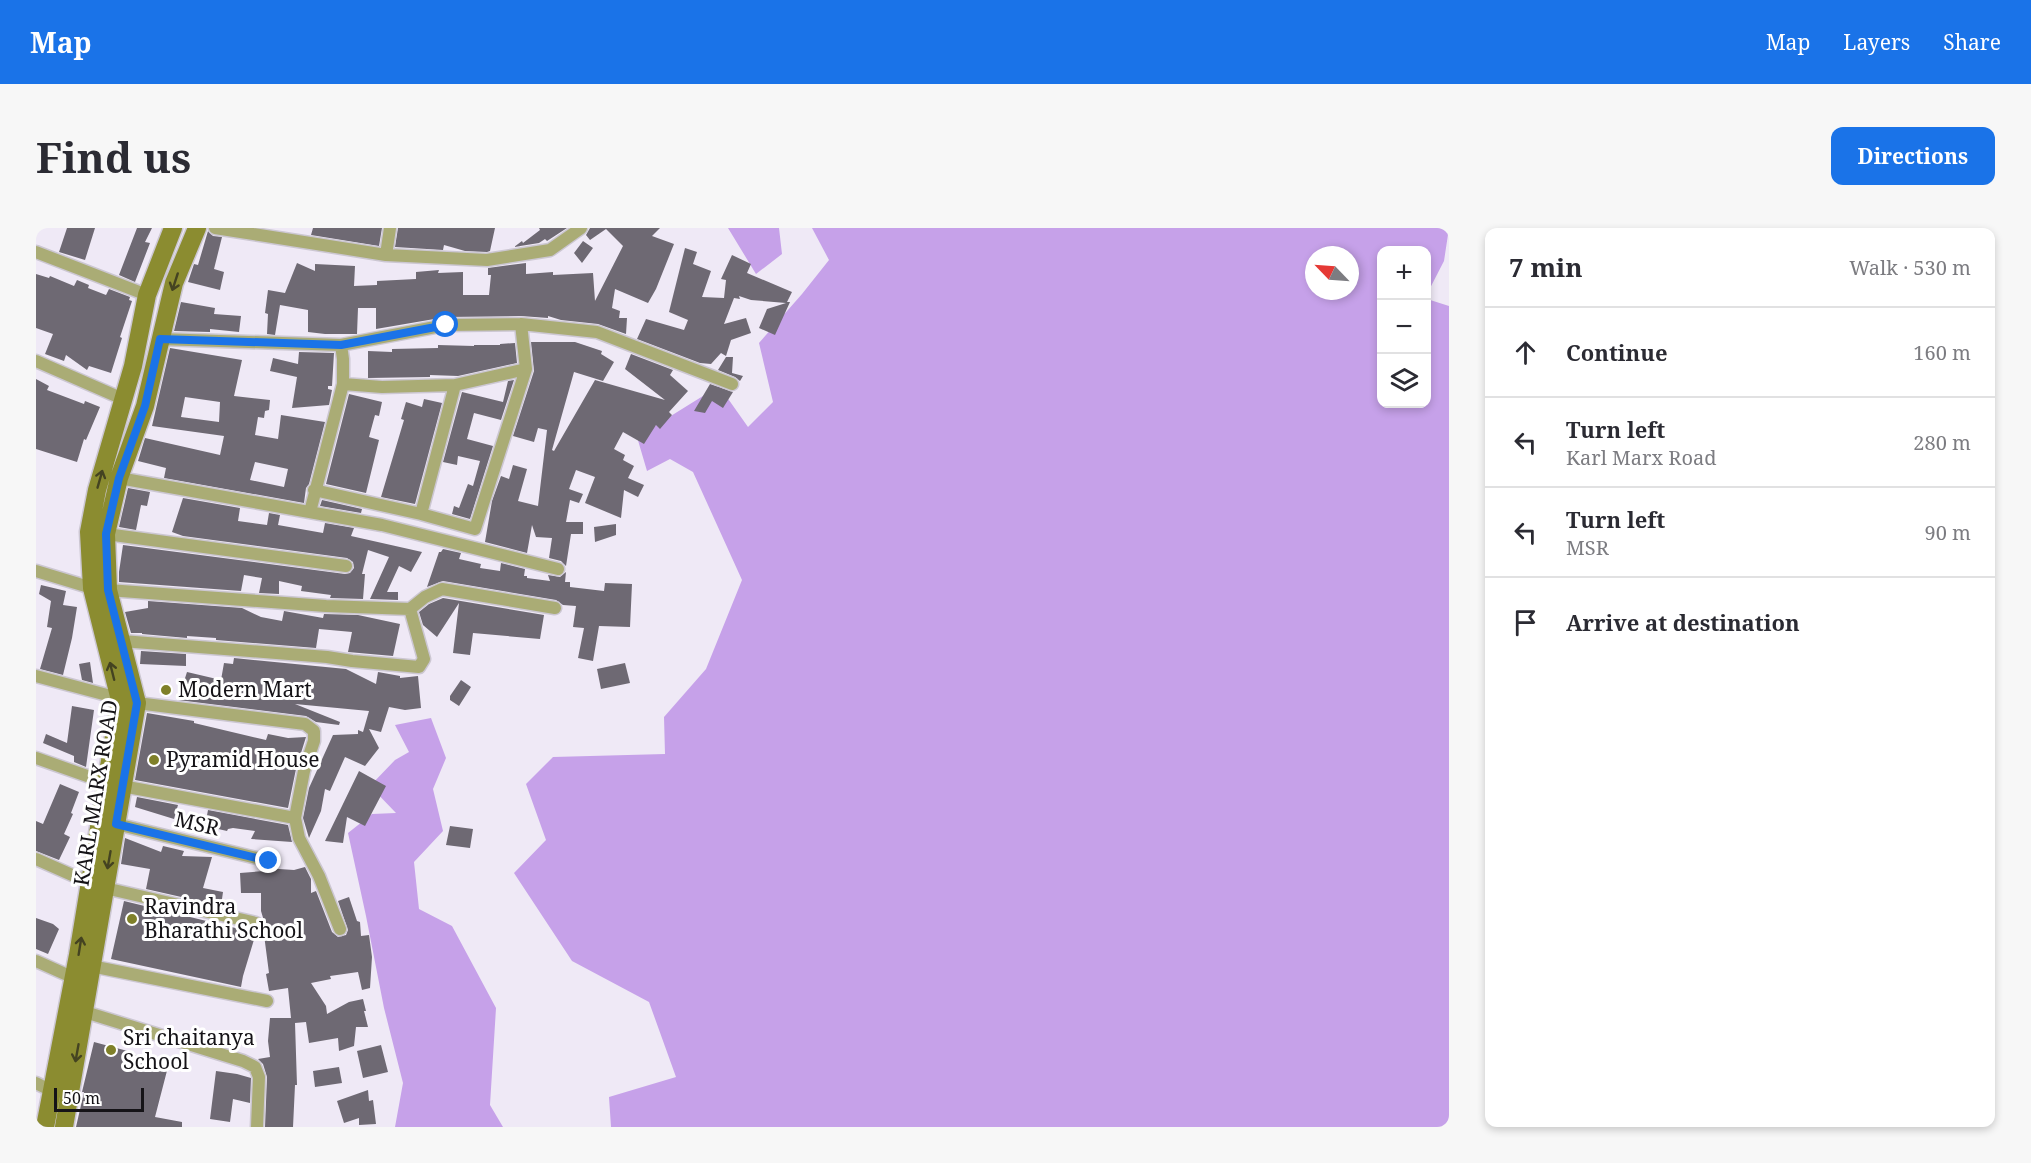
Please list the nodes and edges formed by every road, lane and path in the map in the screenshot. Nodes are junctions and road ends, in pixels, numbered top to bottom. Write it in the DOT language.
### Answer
graph roads {
  1 [pos="173,228"];
  2 [pos="197,228"];
  3 [pos="215,228"];
  4 [pos="390,228"];
  5 [pos="582,228"];
  6 [pos="36,252"];
  7 [pos="386,255"];
  8 [pos="147,295"];
  9 [pos="521,324"];
  10 [pos="160,339"];
  11 [pos="341,345"];
  12 [pos="36,361"];
  13 [pos="526,369"];
  14 [pos="343,384"];
  15 [pos="732,384"];
  16 [pos="455,385"];
  17 [pos="123,399"];
  18 [pos="119,478"];
  19 [pos="314,490"];
  20 [pos="310,512"];
  21 [pos="421,514"];
  22 [pos="106,534"];
  23 [pos="346,566"];
  24 [pos="558,569"];
  25 [pos="36,572"];
  26 [pos="100,589"];
  27 [pos="555,608"];
  28 [pos="410,609"];
  29 [pos="122,641"];
  30 [pos="36,676"];
  31 [pos="128,701"];
  32 [pos="36,758"];
  33 [pos="115,785"];
  34 [pos="295,818"];
  35 [pos="116,824"];
  36 [pos="36,859"];
  37 [pos="269,861"];
  38 [pos="97,886"];
  39 [pos="256,923"];
  40 [pos="340,929"];
  41 [pos="36,961"];
  42 [pos="91,966"];
  43 [pos="74,978"];
  44 [pos="267,1001"];
  45 [pos="85,1012"];
  46 [pos="36,1083"];
  47 [pos="61,1094"];
  48 [pos="45,1127"];
  49 [pos="64,1127"];
  50 [pos="257,1127"];
  1 -- 8 [label="main road, KARL MARX ROAD"];
  2 -- 10 [label="main road, KARL MARX ROAD, one-way"];
  3 -- 7 [label="street"];
  4 -- 7 [label="street"];
  5 -- 7 [label="street"];
  6 -- 8 [label="street"];
  8 -- 17 [label="main road, KARL MARX ROAD"];
  9 -- 11 [label="street"];
  9 -- 13 [label="street"];
  9 -- 15 [label="street"];
  10 -- 11 [label="street"];
  10 -- 18 [label="main road, KARL MARX ROAD"];
  11 -- 14 [label="street"];
  12 -- 17 [label="street"];
  13 -- 16 [label="street"];
  13 -- 21 [label="street"];
  14 -- 16 [label="street"];
  14 -- 19 [label="street"];
  16 -- 21 [label="street"];
  26 -- 17 [label="main road, KARL MARX ROAD, one-way"];
  18 -- 20 [label="street"];
  18 -- 22 [label="main road, KARL MARX ROAD"];
  19 -- 20 [label="street"];
  19 -- 21 [label="street"];
  20 -- 24 [label="street"];
  22 -- 23 [label="street"];
  22 -- 26 [label="main road, KARL MARX ROAD"];
  25 -- 26 [label="street"];
  26 -- 28 [label="street"];
  26 -- 29 [label="main road, KARL MARX ROAD"];
  31 -- 26 [label="main road, KARL MARX ROAD, one-way"];
  27 -- 28 [label="street"];
  28 -- 29 [label="street"];
  29 -- 31 [label="main road, KARL MARX ROAD"];
  30 -- 31 [label="street"];
  31 -- 33 [label="main road, KARL MARX ROAD"];
  31 -- 34 [label="street"];
  32 -- 33 [label="street"];
  33 -- 34 [label="street"];
  33 -- 35 [label="main road, KARL MARX ROAD"];
  33 -- 38 [label="main road, KARL MARX ROAD"];
  34 -- 40 [label="street"];
  35 -- 37 [label="street, MSR"];
  35 -- 38 [label="main road, KARL MARX ROAD, one-way"];
  36 -- 38 [label="street"];
  38 -- 39 [label="street"];
  38 -- 42 [label="main road, KARL MARX ROAD"];
  43 -- 38 [label="main road, KARL MARX ROAD, one-way"];
  41 -- 43 [label="street"];
  42 -- 44 [label="street"];
  42 -- 45 [label="main road, KARL MARX ROAD"];
  43 -- 47 [label="main road, KARL MARX ROAD"];
  45 -- 47 [label="main road, KARL MARX ROAD, one-way"];
  45 -- 50 [label="street"];
  46 -- 47 [label="street"];
  47 -- 48 [label="main road, KARL MARX ROAD"];
  47 -- 49 [label="main road, KARL MARX ROAD"];
}
